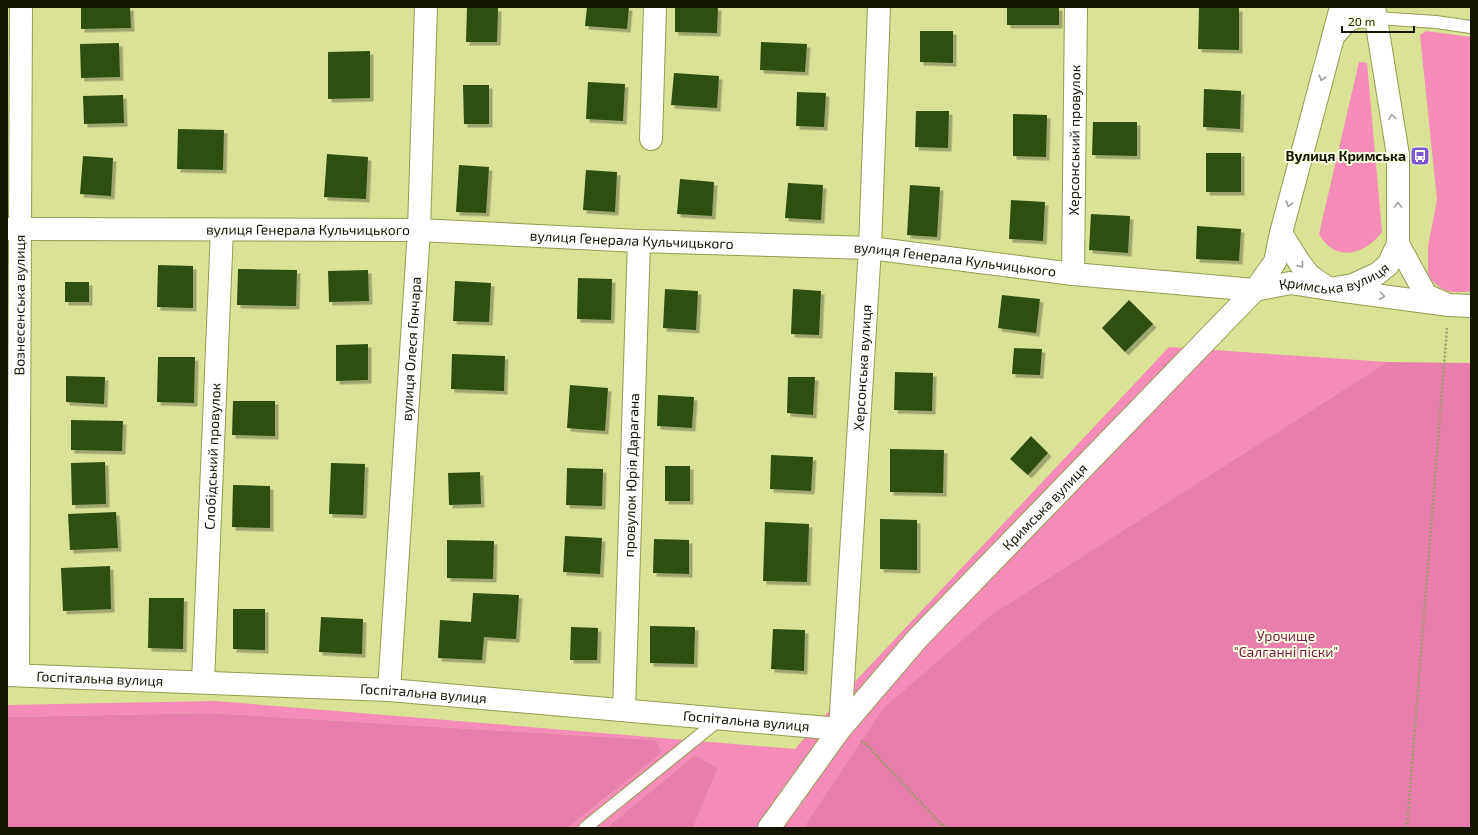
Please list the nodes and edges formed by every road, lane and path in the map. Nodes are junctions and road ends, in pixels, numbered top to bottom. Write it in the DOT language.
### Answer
graph roads {
  1 [pos="21,7"];
  2 [pos="426,7"];
  3 [pos="654,7"];
  4 [pos="879,7"];
  5 [pos="1076,7"];
  6 [pos="1341,7"];
  7 [pos="1376,12"];
  8 [pos="1471,27"];
  9 [pos="1331,40"];
  10 [pos="651,139"];
  11 [pos="13,229"];
  12 [pos="222,230"];
  13 [pos="419,230"];
  14 [pos="1281,233"];
  15 [pos="639,241"];
  16 [pos="1398,244"];
  17 [pos="870,248"];
  18 [pos="1073,274"];
  19 [pos="1329,289"];
  20 [pos="1255,290"];
  21 [pos="1449,305"];
  22 [pos="1471,306"];
  23 [pos="12,675"];
  24 [pos="203,682"];
  25 [pos="389,690"];
  26 [pos="624,710"];
  27 [pos="721,718"];
  28 [pos="840,729"];
  29 [pos="941,824"];
  30 [pos="585,828"];
  31 [pos="769,828"];
  32 [pos="943,828"];
  33 [pos="949,828"];
  34 [pos="1407,828"];
  1 -- 11 [label="street, Вознесенська вулиця"];
  2 -- 13 [label="street, вулиця Олеся Гончара"];
  3 -- 10 [label="street"];
  4 -- 17 [label="street, Херсонська вулиця"];
  5 -- 18 [label="street, Херсонський провулок"];
  6 -- 9 [label="street, Кримська вулиця"];
  7 -- 8 [label="lane"];
  7 -- 9 [label="street, Кримська вулиця"];
  16 -- 7 [label="street, Кримська вулиця, one-way"];
  9 -- 14 [label="street, Кримська вулиця, one-way"];
  11 -- 12 [label="street, вулиця Генерала Кульчицького"];
  11 -- 23 [label="street, Вознесенська вулиця"];
  12 -- 13 [label="street, вулиця Генерала Кульчицького"];
  12 -- 24 [label="street, Слобідський провулок"];
  13 -- 15 [label="street, вулиця Генерала Кульчицького"];
  13 -- 25 [label="street, вулиця Олеся Гончара"];
  14 -- 19 [label="street, one-way"];
  14 -- 20 [label="street, Кримська вулиця"];
  15 -- 17 [label="street, вулиця Генерала Кульчицького"];
  15 -- 26 [label="street, провулок Юрія Дарагана"];
  16 -- 19 [label="street, Кримська вулиця"];
  16 -- 21 [label="street, Кримська вулиця"];
  17 -- 18 [label="street, вулиця Генерала Кульчицького"];
  17 -- 28 [label="street, Херсонська вулиця"];
  18 -- 20 [label="street, вулиця Генерала Кульчицького"];
  19 -- 20 [label="street, Кримська вулиця"];
  19 -- 21 [label="street, one-way"];
  20 -- 28 [label="street, Кримська вулиця"];
  21 -- 22 [label="street"];
  21 -- 34 [label="path"];
  23 -- 24 [label="street, Госпітальна вулиця"];
  24 -- 25 [label="street, Госпітальна вулиця"];
  25 -- 26 [label="street, Госпітальна вулиця"];
  26 -- 27 [label="street, Госпітальна вулиця"];
  27 -- 28 [label="street, Госпітальна вулиця"];
  27 -- 30 [label="lane"];
  28 -- 29 [label="path"];
  28 -- 31 [label="street, Кримська вулиця"];
  29 -- 32 [label="path"];
  29 -- 33 [label="path"];
}
